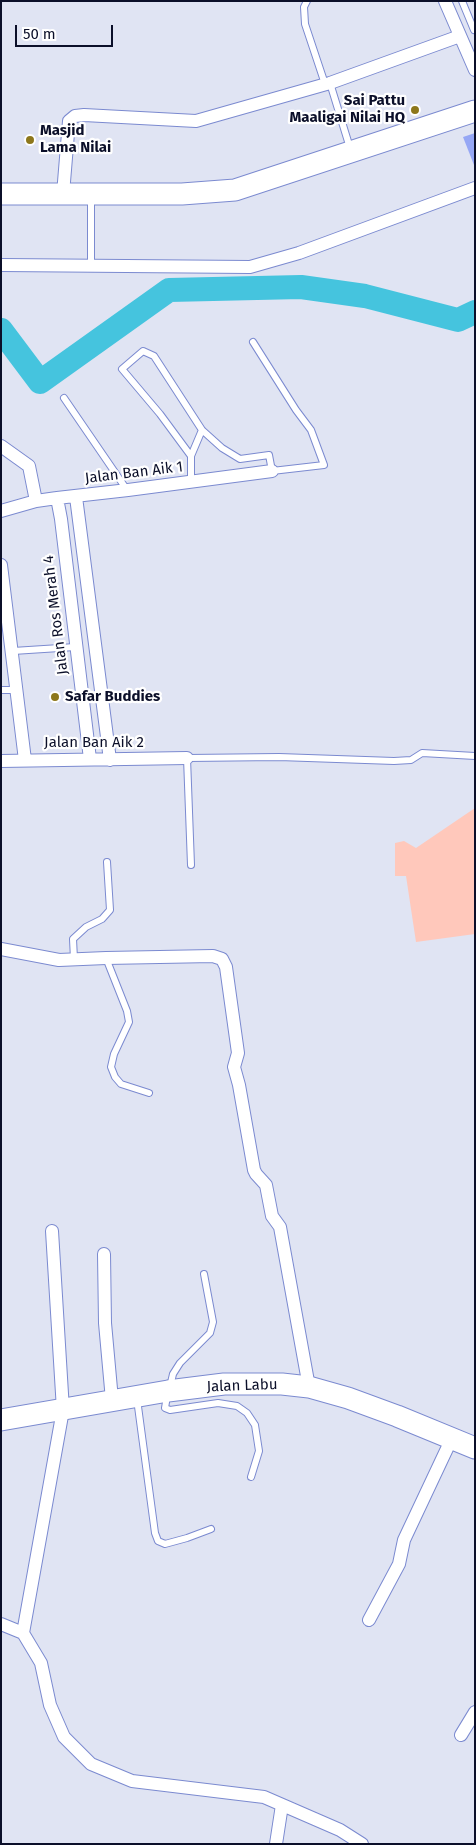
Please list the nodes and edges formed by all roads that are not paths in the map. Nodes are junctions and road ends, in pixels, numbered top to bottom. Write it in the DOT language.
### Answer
graph roads {
  1 [pos="307,1"];
  2 [pos="444,1"];
  3 [pos="462,1"];
  4 [pos="474,30"];
  5 [pos="460,36"];
  6 [pos="475,70"];
  7 [pos="328,84"];
  8 [pos="475,111"];
  9 [pos="351,152"];
  10 [pos="475,188"];
  11 [pos="91,193"];
  12 [pos="1,194"];
  13 [pos="63,194"];
  14 [pos="91,265"];
  15 [pos="1,266"];
  16 [pos="254,342"];
  17 [pos="64,398"];
  18 [pos="202,430"];
  19 [pos="1,446"];
  20 [pos="191,456"];
  21 [pos="272,471"];
  22 [pos="192,482"];
  23 [pos="128,490"];
  24 [pos="76,497"];
  25 [pos="57,498"];
  26 [pos="36,501"];
  27 [pos="1,511"];
  28 [pos="1,565"];
  29 [pos="6,633"];
  30 [pos="76,647"];
  31 [pos="13,651"];
  32 [pos="1,690"];
  33 [pos="17,690"];
  34 [pos="475,756"];
  35 [pos="187,758"];
  36 [pos="90,759"];
  37 [pos="25,760"];
  38 [pos="110,760"];
  39 [pos="1,761"];
  40 [pos="106,862"];
  41 [pos="192,865"];
  42 [pos="1,949"];
  43 [pos="106,958"];
  44 [pos="74,959"];
  45 [pos="149,1093"];
  46 [pos="52,1231"];
  47 [pos="104,1254"];
  48 [pos="204,1274"];
  49 [pos="309,1387"];
  50 [pos="168,1391"];
  51 [pos="136,1395"];
  52 [pos="112,1400"];
  53 [pos="63,1410"];
  54 [pos="1,1420"];
  55 [pos="452,1438"];
  56 [pos="475,1448"];
  57 [pos="252,1477"];
  58 [pos="211,1529"];
  59 [pos="369,1620"];
  60 [pos="1,1624"];
  61 [pos="23,1633"];
  62 [pos="475,1712"];
  63 [pos="461,1735"];
  64 [pos="282,1805"];
  65 [pos="276,1844"];
  66 [pos="362,1844"];
  1 -- 7 [label="lane"];
  2 -- 5 [label="street"];
  3 -- 4 [label="lane"];
  4 -- 5 [label="lane"];
  5 -- 6 [label="street"];
  5 -- 7 [label="street"];
  7 -- 9 [label="lane"];
  7 -- 13 [label="street"];
  8 -- 9 [label="main road"];
  9 -- 11 [label="main road"];
  10 -- 14 [label="street"];
  11 -- 13 [label="main road"];
  11 -- 14 [label="lane"];
  12 -- 13 [label="main road"];
  14 -- 15 [label="street"];
  16 -- 21 [label="lane"];
  17 -- 23 [label="lane"];
  18 -- 20 [label="lane"];
  18 -- 20 [label="lane"];
  18 -- 21 [label="lane"];
  19 -- 26 [label="street"];
  20 -- 22 [label="lane"];
  21 -- 22 [label="street, Jalan Ban Aik 1"];
  22 -- 23 [label="street, Jalan Ban Aik 1"];
  23 -- 24 [label="street, Jalan Ban Aik 1"];
  24 -- 25 [label="street, Jalan Ban Aik 1"];
  24 -- 38 [label="street"];
  25 -- 26 [label="street, Jalan Ban Aik 1"];
  25 -- 30 [label="street, Jalan Ros Merah 4"];
  26 -- 27 [label="street, Jalan Ban Aik 1"];
  28 -- 29 [label="street"];
  29 -- 31 [label="street"];
  30 -- 31 [label="lane"];
  30 -- 36 [label="street, Jalan Ros Merah 4"];
  31 -- 33 [label="street"];
  32 -- 33 [label="lane"];
  33 -- 37 [label="street"];
  34 -- 35 [label="lane"];
  35 -- 38 [label="street, Jalan Ban Aik 2"];
  35 -- 41 [label="lane"];
  36 -- 37 [label="street, Jalan Ban Aik 2"];
  36 -- 38 [label="street, Jalan Ban Aik 2"];
  37 -- 39 [label="street, Jalan Ban Aik 2"];
  40 -- 44 [label="lane"];
  42 -- 44 [label="street"];
  43 -- 44 [label="street"];
  43 -- 45 [label="lane"];
  43 -- 49 [label="street"];
  46 -- 53 [label="street"];
  47 -- 52 [label="street"];
  48 -- 50 [label="lane"];
  49 -- 50 [label="main road, Jalan Labu"];
  49 -- 55 [label="main road, Jalan Labu"];
  50 -- 51 [label="main road, Jalan Labu"];
  50 -- 57 [label="lane"];
  51 -- 52 [label="main road, Jalan Labu"];
  51 -- 58 [label="lane"];
  52 -- 53 [label="main road, Jalan Labu"];
  53 -- 54 [label="main road, Jalan Labu"];
  53 -- 61 [label="street"];
  55 -- 56 [label="main road, Jalan Labu"];
  55 -- 59 [label="street"];
  60 -- 61 [label="street"];
  61 -- 64 [label="street"];
  62 -- 63 [label="street"];
  64 -- 65 [label="street"];
  64 -- 66 [label="street"];
}
